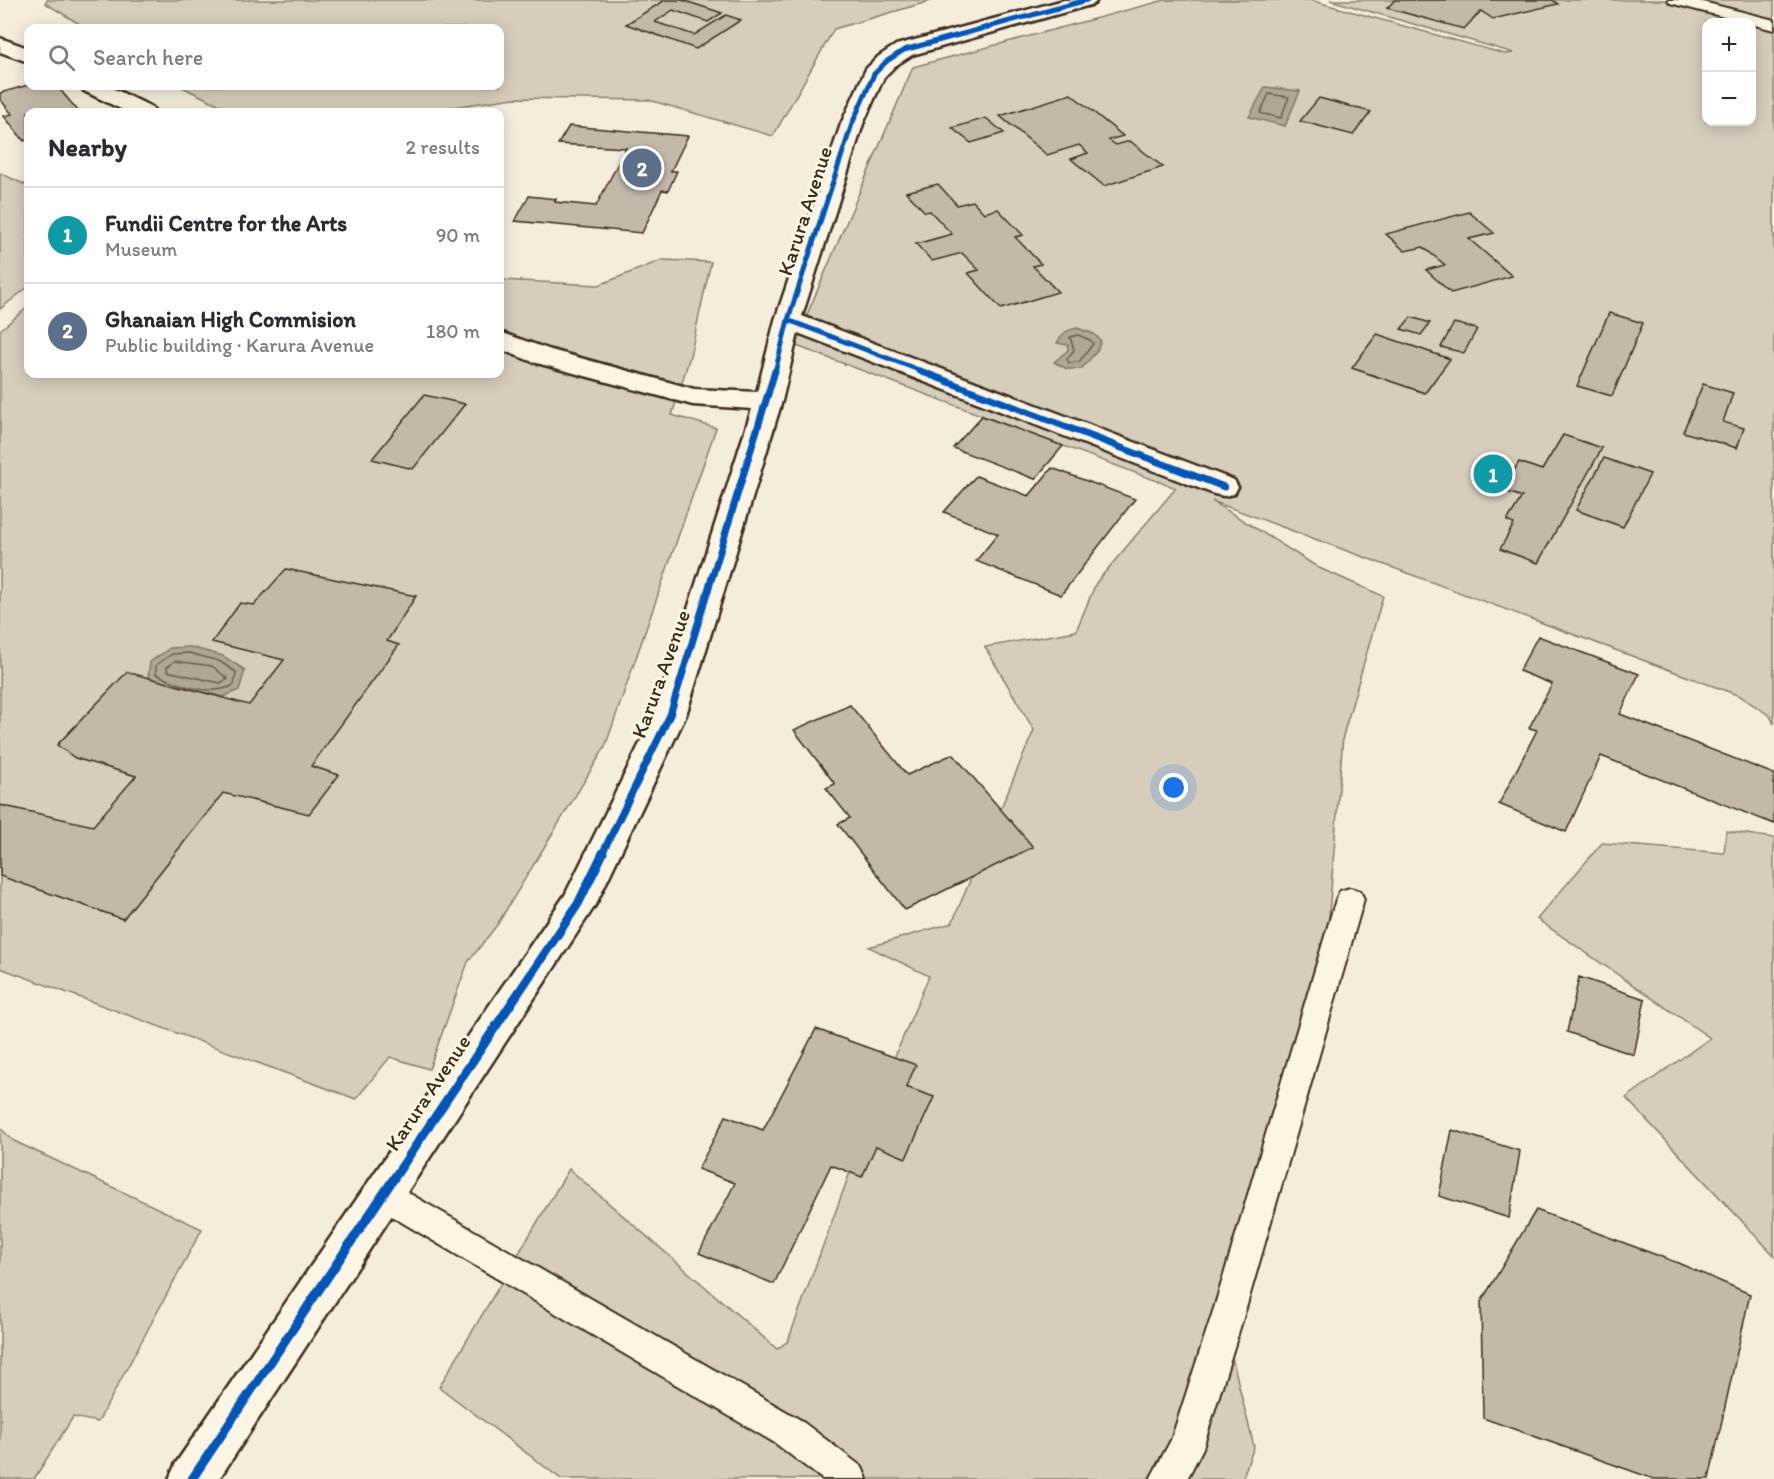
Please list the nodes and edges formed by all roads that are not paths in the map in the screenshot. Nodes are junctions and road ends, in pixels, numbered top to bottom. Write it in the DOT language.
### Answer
graph roads {
  1 [pos="1087,0"];
  2 [pos="1676,0"];
  3 [pos="1774,25"];
  4 [pos="0,44"];
  5 [pos="24,54"];
  6 [pos="100,90"];
  7 [pos="136,108"];
  8 [pos="788,320"];
  9 [pos="504,342"];
  10 [pos="768,401"];
  11 [pos="1224,487"];
  12 [pos="1350,898"];
  13 [pos="382,1194"];
  14 [pos="192,1479"];
  15 [pos="850,1479"];
  16 [pos="1167,1479"];
  1 -- 8 [label="street, Karura Avenue"];
  2 -- 3 [label="lane"];
  4 -- 5 [label="street"];
  6 -- 7 [label="street"];
  8 -- 10 [label="street, Karura Avenue"];
  8 -- 11 [label="street"];
  9 -- 10 [label="street"];
  10 -- 13 [label="street, Karura Avenue"];
  12 -- 16 [label="lane"];
  13 -- 14 [label="street, Karura Avenue"];
  13 -- 15 [label="lane"];
}
